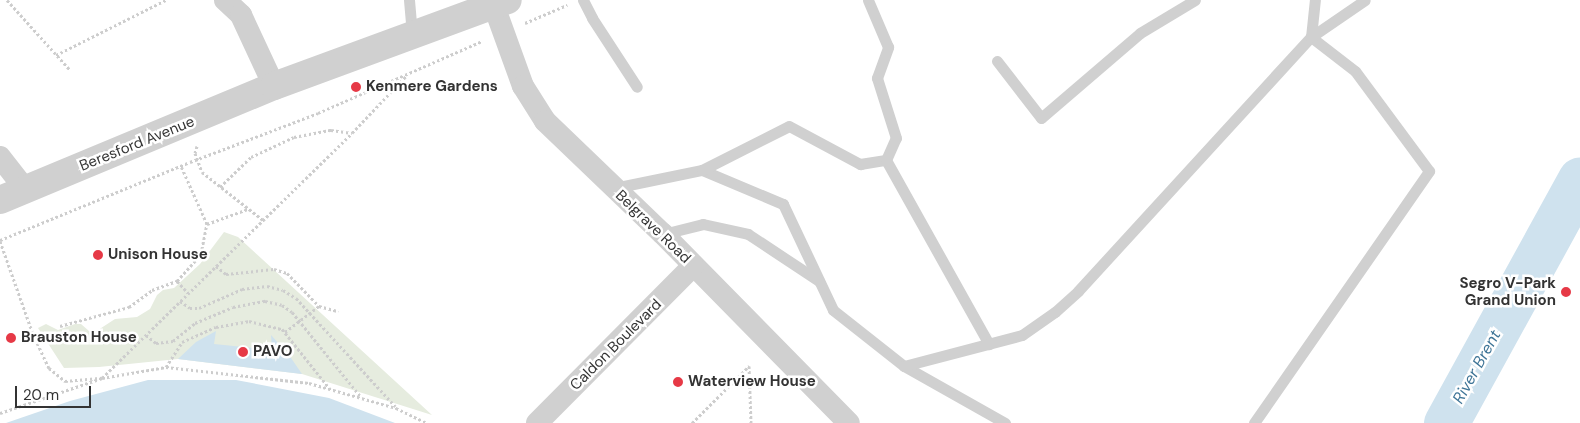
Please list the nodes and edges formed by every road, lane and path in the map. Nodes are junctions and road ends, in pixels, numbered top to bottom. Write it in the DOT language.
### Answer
graph roads {
  1 [pos="7,0"];
  2 [pos="166,0"];
  3 [pos="409,0"];
  4 [pos="583,0"];
  5 [pos="868,0"];
  6 [pos="1195,0"];
  7 [pos="1315,0"];
  8 [pos="1365,0"];
  9 [pos="501,3"];
  10 [pos="238,5"];
  11 [pos="557,8"];
  12 [pos="531,20"];
  13 [pos="412,36"];
  14 [pos="1310,37"];
  15 [pos="473,46"];
  16 [pos="56,55"];
  17 [pos="996,62"];
  18 [pos="70,70"];
  19 [pos="409,73"];
  20 [pos="274,86"];
  21 [pos="637,87"];
  22 [pos="352,133"];
  23 [pos="198,141"];
  24 [pos="0,157"];
  25 [pos="198,159"];
  26 [pos="886,160"];
  27 [pos="181,166"];
  28 [pos="702,170"];
  29 [pos="220,187"];
  30 [pos="613,188"];
  31 [pos="25,189"];
  32 [pos="0,200"];
  33 [pos="249,209"];
  34 [pos="263,220"];
  35 [pos="208,224"];
  36 [pos="663,234"];
  37 [pos="0,241"];
  38 [pos="216,266"];
  39 [pos="694,266"];
  40 [pos="176,281"];
  41 [pos="819,281"];
  42 [pos="188,293"];
  43 [pos="180,301"];
  44 [pos="319,306"];
  45 [pos="338,310"];
  46 [pos="310,312"];
  47 [pos="299,322"];
  48 [pos="60,326"];
  49 [pos="284,332"];
  50 [pos="146,335"];
  51 [pos="988,344"];
  52 [pos="904,366"];
  53 [pos="166,367"];
  54 [pos="102,378"];
  55 [pos="331,389"];
  56 [pos="363,398"];
  57 [pos="396,408"];
  58 [pos="0,414"];
  59 [pos="427,423"];
  60 [pos="537,423"];
  61 [pos="692,423"];
  62 [pos="750,423"];
  63 [pos="849,423"];
  64 [pos="1005,423"];
  65 [pos="1254,423"];
  1 -- 16 [label="path"];
  2 -- 16 [label="path"];
  3 -- 13 [label="lane"];
  4 -- 21 [label="lane"];
  5 -- 26 [label="lane"];
  6 -- 17 [label="lane"];
  7 -- 14 [label="lane"];
  8 -- 14 [label="lane"];
  9 -- 13 [label="street, Beresford Avenue"];
  9 -- 30 [label="street, Belgrave Road"];
  10 -- 20 [label="street"];
  11 -- 12 [label="path"];
  13 -- 20 [label="street, Beresford Avenue"];
  14 -- 51 [label="lane"];
  14 -- 65 [label="lane"];
  15 -- 19 [label="path"];
  16 -- 18 [label="path"];
  19 -- 22 [label="path"];
  19 -- 25 [label="path"];
  20 -- 31 [label="street, Beresford Avenue"];
  22 -- 29 [label="path"];
  22 -- 34 [label="path"];
  23 -- 25 [label="path"];
  24 -- 31 [label="street"];
  25 -- 27 [label="path"];
  25 -- 29 [label="path"];
  26 -- 28 [label="lane"];
  26 -- 51 [label="lane"];
  27 -- 35 [label="path"];
  27 -- 37 [label="path"];
  28 -- 30 [label="lane"];
  28 -- 41 [label="lane"];
  29 -- 33 [label="path"];
  30 -- 36 [label="street, Belgrave Road"];
  31 -- 32 [label="street, Beresford Avenue"];
  33 -- 34 [label="path"];
  33 -- 35 [label="path"];
  34 -- 38 [label="path"];
  35 -- 40 [label="path"];
  36 -- 39 [label="street, Belgrave Road"];
  36 -- 41 [label="lane"];
  37 -- 54 [label="path"];
  38 -- 42 [label="path"];
  38 -- 44 [label="path"];
  39 -- 60 [label="street, Caldon Boulevard"];
  39 -- 63 [label="street, Belgrave Road"];
  40 -- 42 [label="path"];
  40 -- 48 [label="path"];
  41 -- 52 [label="lane"];
  42 -- 43 [label="path"];
  43 -- 46 [label="path"];
  43 -- 50 [label="path"];
  44 -- 45 [label="path"];
  44 -- 46 [label="path"];
  46 -- 47 [label="path"];
  46 -- 57 [label="path"];
  47 -- 49 [label="path"];
  47 -- 50 [label="path"];
  47 -- 56 [label="path"];
  49 -- 53 [label="path"];
  49 -- 55 [label="path"];
  50 -- 54 [label="path"];
  51 -- 52 [label="lane"];
  52 -- 64 [label="lane"];
  53 -- 54 [label="path"];
  53 -- 55 [label="path"];
  54 -- 58 [label="path"];
  55 -- 56 [label="path"];
  56 -- 57 [label="path"];
  57 -- 59 [label="path"];
  61 -- 62 [label="path"];
}
